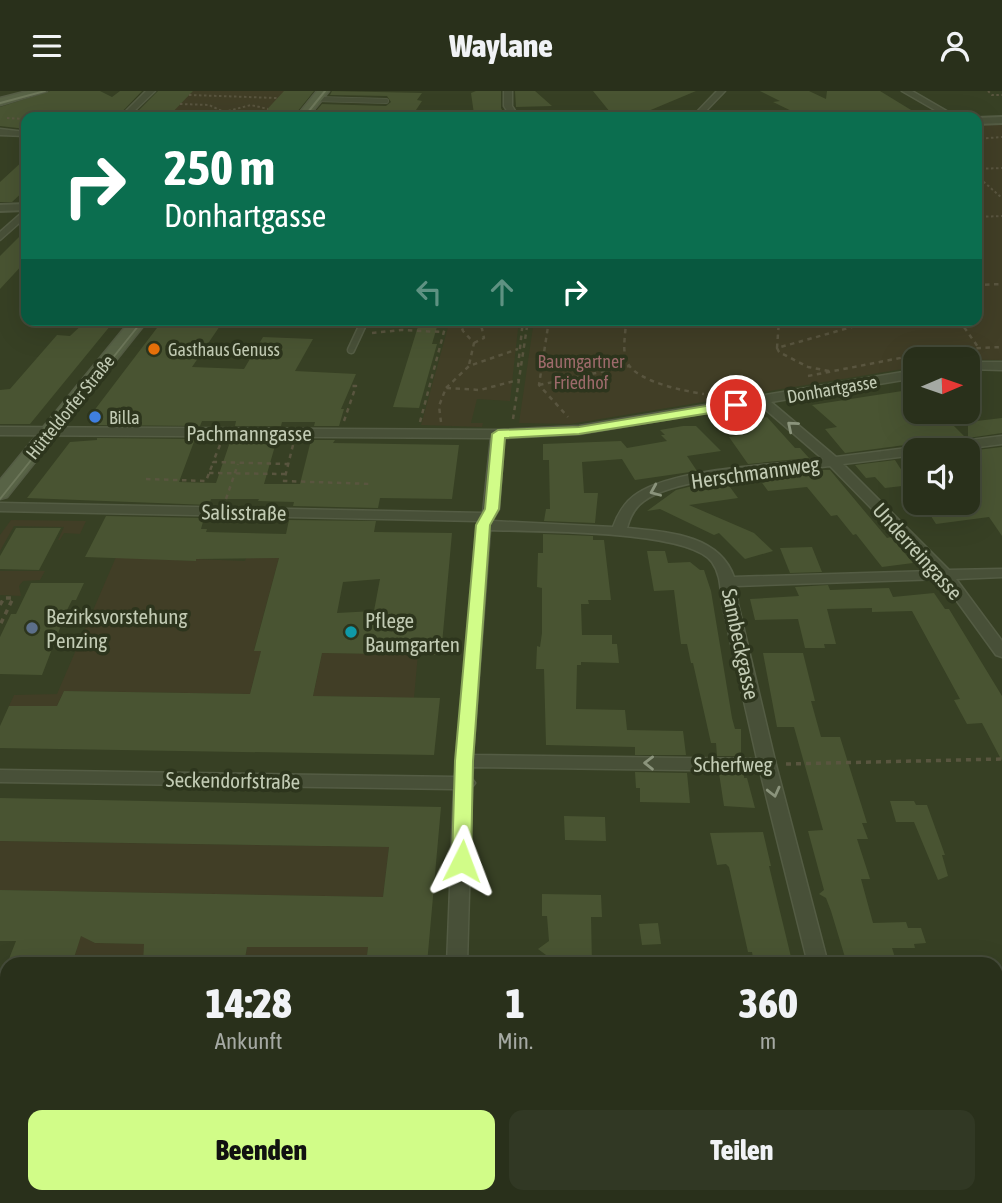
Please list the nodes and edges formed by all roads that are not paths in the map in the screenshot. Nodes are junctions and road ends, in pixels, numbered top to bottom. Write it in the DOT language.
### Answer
graph roads {
  1 [pos="41,91"];
  2 [pos="151,91"];
  3 [pos="508,91"];
  4 [pos="721,91"];
  5 [pos="906,91"];
  6 [pos="320,95"];
  7 [pos="386,101"];
  8 [pos="0,102"];
  9 [pos="129,112"];
  10 [pos="306,112"];
  11 [pos="511,112"];
  12 [pos="701,112"];
  13 [pos="944,112"];
  14 [pos="1002,120"];
  15 [pos="982,121"];
  16 [pos="0,132"];
  17 [pos="21,134"];
  18 [pos="0,208"];
  19 [pos="21,209"];
  20 [pos="21,214"];
  21 [pos="0,237"];
  22 [pos="134,326"];
  23 [pos="362,326"];
  24 [pos="351,350"];
  25 [pos="980,366"];
  26 [pos="1002,366"];
  27 [pos="903,376"];
  28 [pos="763,401"];
  29 [pos="0,431"];
  30 [pos="50,432"];
  31 [pos="498,434"];
  32 [pos="1002,440"];
  33 [pos="980,443"];
  34 [pos="903,452"];
  35 [pos="833,461"];
  36 [pos="0,493"];
  37 [pos="0,507"];
  38 [pos="485,521"];
  39 [pos="619,533"];
  40 [pos="1002,573"];
  41 [pos="946,576"];
  42 [pos="729,582"];
  43 [pos="1002,652"];
  44 [pos="464,761"];
  45 [pos="766,765"];
  46 [pos="0,776"];
  47 [pos="466,783"];
  48 [pos="457,957"];
  49 [pos="816,957"];
  1 -- 8 [label="main road"];
  2 -- 9 [label="street"];
  3 -- 11 [label="street"];
  4 -- 12 [label="street"];
  5 -- 13 [label="street"];
  6 -- 7 [label="lane"];
  6 -- 10 [label="main road"];
  14 -- 15 [label="street"];
  16 -- 17 [label="street"];
  18 -- 19 [label="street"];
  20 -- 21 [label="street"];
  22 -- 30 [label="main road, Hütteldorfer Straße"];
  23 -- 24 [label="lane"];
  25 -- 26 [label="street"];
  27 -- 28 [label="street, Donhartgasse"];
  28 -- 31 [label="street, Donhartgasse"];
  35 -- 28 [label="street, Underreingasse, one-way"];
  29 -- 30 [label="street, Pachmanngasse"];
  30 -- 31 [label="street, Pachmanngasse"];
  30 -- 36 [label="main road, Hütteldorfer Straße"];
  31 -- 38 [label="street"];
  32 -- 33 [label="street"];
  34 -- 35 [label="street, Herschmannweg"];
  35 -- 39 [label="street, Herschmannweg, one-way"];
  35 -- 41 [label="street, Underreingasse"];
  37 -- 38 [label="street, Salisstraße"];
  38 -- 39 [label="street, Sambeckgasse"];
  38 -- 44 [label="street"];
  39 -- 42 [label="street, Sambeckgasse"];
  40 -- 41 [label="street"];
  41 -- 42 [label="street"];
  41 -- 43 [label="street, Underreingasse"];
  42 -- 45 [label="street, Sambeckgasse"];
  45 -- 44 [label="street, Scherfweg, one-way"];
  44 -- 47 [label="street"];
  45 -- 49 [label="street, Sambeckgasse, one-way"];
  46 -- 47 [label="street, Seckendorfstraße"];
  47 -- 48 [label="street"];
}
